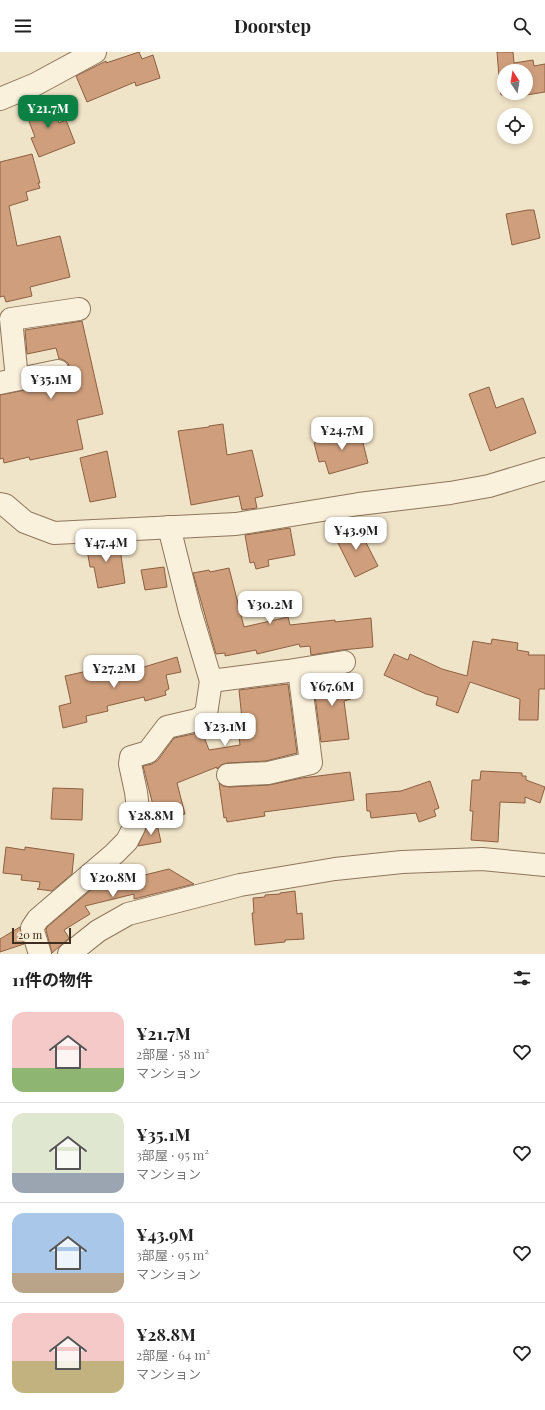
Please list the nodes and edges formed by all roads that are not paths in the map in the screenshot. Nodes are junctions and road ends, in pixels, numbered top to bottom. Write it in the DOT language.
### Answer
graph roads {
  1 [pos="95,52"];
  2 [pos="0,99"];
  3 [pos="79,309"];
  4 [pos="58,371"];
  5 [pos="8,381"];
  6 [pos="545,469"];
  7 [pos="2,500"];
  8 [pos="169,527"];
  9 [pos="344,662"];
  10 [pos="299,670"];
  11 [pos="211,681"];
  12 [pos="228,775"];
  13 [pos="545,865"];
  14 [pos="40,954"];
  15 [pos="70,954"];
  1 -- 2 [label="street"];
  3 -- 5 [label="street"];
  4 -- 5 [label="street"];
  6 -- 8 [label="street"];
  7 -- 8 [label="street"];
  8 -- 11 [label="street"];
  9 -- 10 [label="street"];
  10 -- 11 [label="street"];
  10 -- 12 [label="street"];
  11 -- 14 [label="street"];
  13 -- 15 [label="street"];
}
